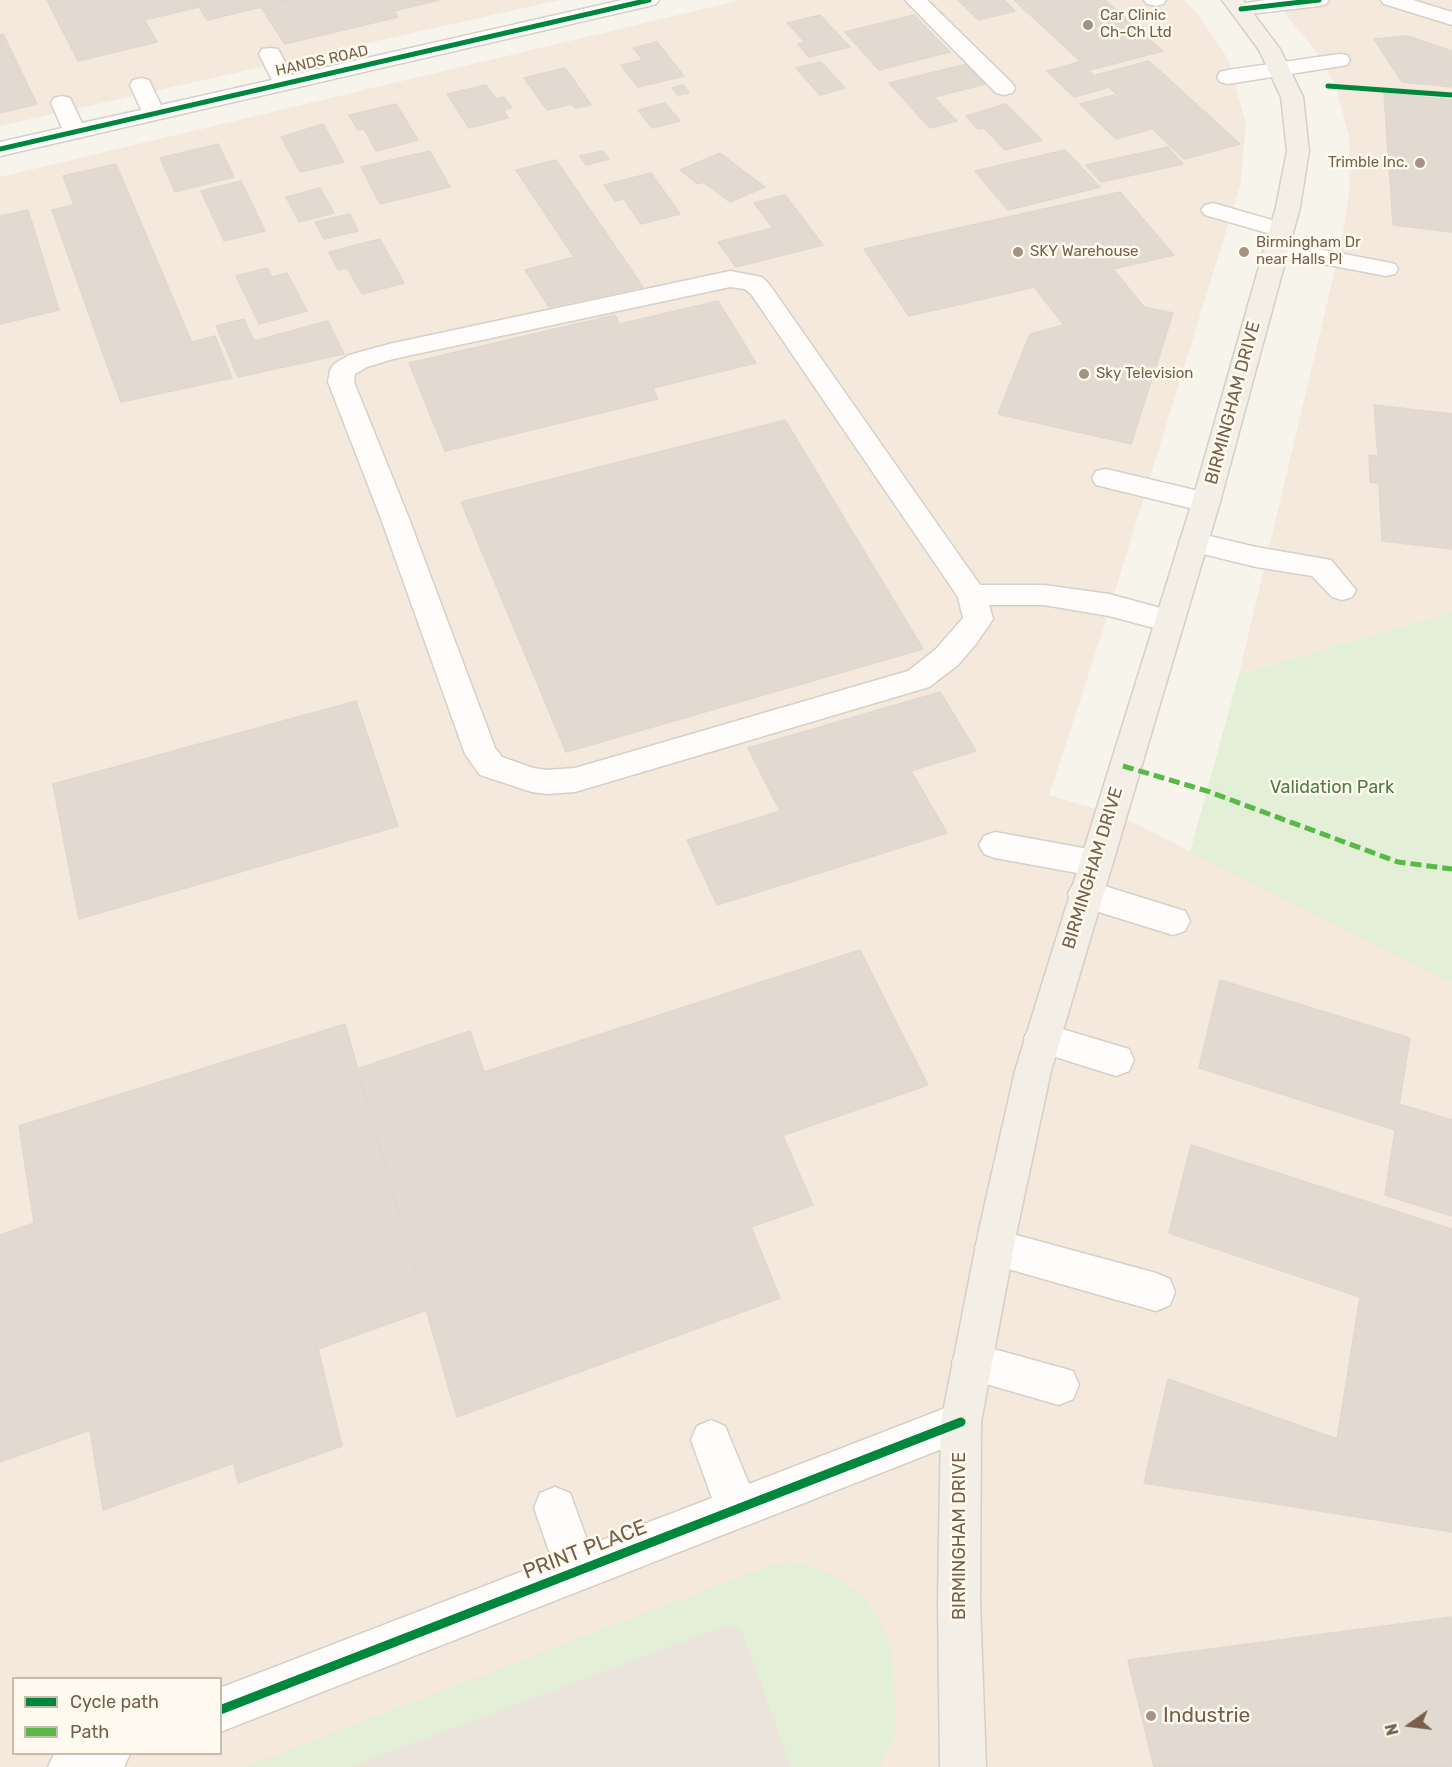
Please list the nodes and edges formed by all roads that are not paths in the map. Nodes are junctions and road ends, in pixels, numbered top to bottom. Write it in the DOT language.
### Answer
graph roads {
  1 [pos="649,0"];
  2 [pos="915,0"];
  3 [pos="1319,0"];
  4 [pos="1402,1"];
  5 [pos="1236,5"];
  6 [pos="1452,19"];
  7 [pos="270,54"];
  8 [pos="1339,60"];
  9 [pos="1279,69"];
  10 [pos="1227,77"];
  11 [pos="285,84"];
  12 [pos="141,85"];
  13 [pos="1004,88"];
  14 [pos="62,103"];
  15 [pos="154,114"];
  16 [pos="75,132"];
  17 [pos="0,149"];
  18 [pos="1213,210"];
  19 [pos="1278,239"];
  20 [pos="1386,269"];
  21 [pos="1106,478"];
  22 [pos="1206,501"];
  23 [pos="1193,542"];
  24 [pos="1342,590"];
  25 [pos="972,595"];
  26 [pos="1169,621"];
  27 [pos="995,845"];
  28 [pos="1090,879"];
  29 [pos="1173,921"];
  30 [pos="1042,1038"];
  31 [pos="1116,1060"];
  32 [pos="994,1247"];
  33 [pos="1156,1292"];
  34 [pos="972,1362"];
  35 [pos="1059,1385"];
  36 [pos="961,1422"];
  37 [pos="711,1440"];
  38 [pos="555,1508"];
  39 [pos="738,1510"];
  40 [pos="578,1572"];
  41 [pos="222,1709"];
  42 [pos="104,1755"];
  43 [pos="71,1767"];
  44 [pos="963,1767"];
  1 -- 11 [label="street, HANDS ROAD"];
  2 -- 13 [label="street"];
  3 -- 5 [label="street"];
  4 -- 6 [label="street"];
  5 -- 9 [label="main road, BIRMINGHAM DRIVE"];
  7 -- 11 [label="street"];
  8 -- 9 [label="street"];
  9 -- 10 [label="street"];
  9 -- 19 [label="main road, BIRMINGHAM DRIVE"];
  11 -- 15 [label="street, HANDS ROAD"];
  12 -- 15 [label="street"];
  14 -- 16 [label="street"];
  15 -- 16 [label="street, HANDS ROAD"];
  16 -- 17 [label="street, HANDS ROAD"];
  18 -- 19 [label="street"];
  19 -- 20 [label="street"];
  19 -- 22 [label="main road, BIRMINGHAM DRIVE"];
  21 -- 22 [label="street"];
  22 -- 23 [label="main road, BIRMINGHAM DRIVE"];
  23 -- 24 [label="street"];
  23 -- 26 [label="main road, BIRMINGHAM DRIVE"];
  25 -- 25 [label="street"];
  25 -- 26 [label="street"];
  26 -- 28 [label="main road, BIRMINGHAM DRIVE"];
  27 -- 28 [label="street"];
  28 -- 29 [label="street"];
  28 -- 30 [label="main road, BIRMINGHAM DRIVE"];
  30 -- 31 [label="street"];
  30 -- 32 [label="main road, BIRMINGHAM DRIVE"];
  32 -- 33 [label="street"];
  32 -- 34 [label="main road, BIRMINGHAM DRIVE"];
  34 -- 35 [label="street"];
  34 -- 36 [label="main road, BIRMINGHAM DRIVE"];
  36 -- 39 [label="street, PRINT PLACE"];
  36 -- 44 [label="main road, BIRMINGHAM DRIVE"];
  37 -- 39 [label="street"];
  38 -- 40 [label="street"];
  39 -- 40 [label="street, PRINT PLACE"];
  40 -- 41 [label="street, PRINT PLACE"];
  42 -- 43 [label="street"];
}
